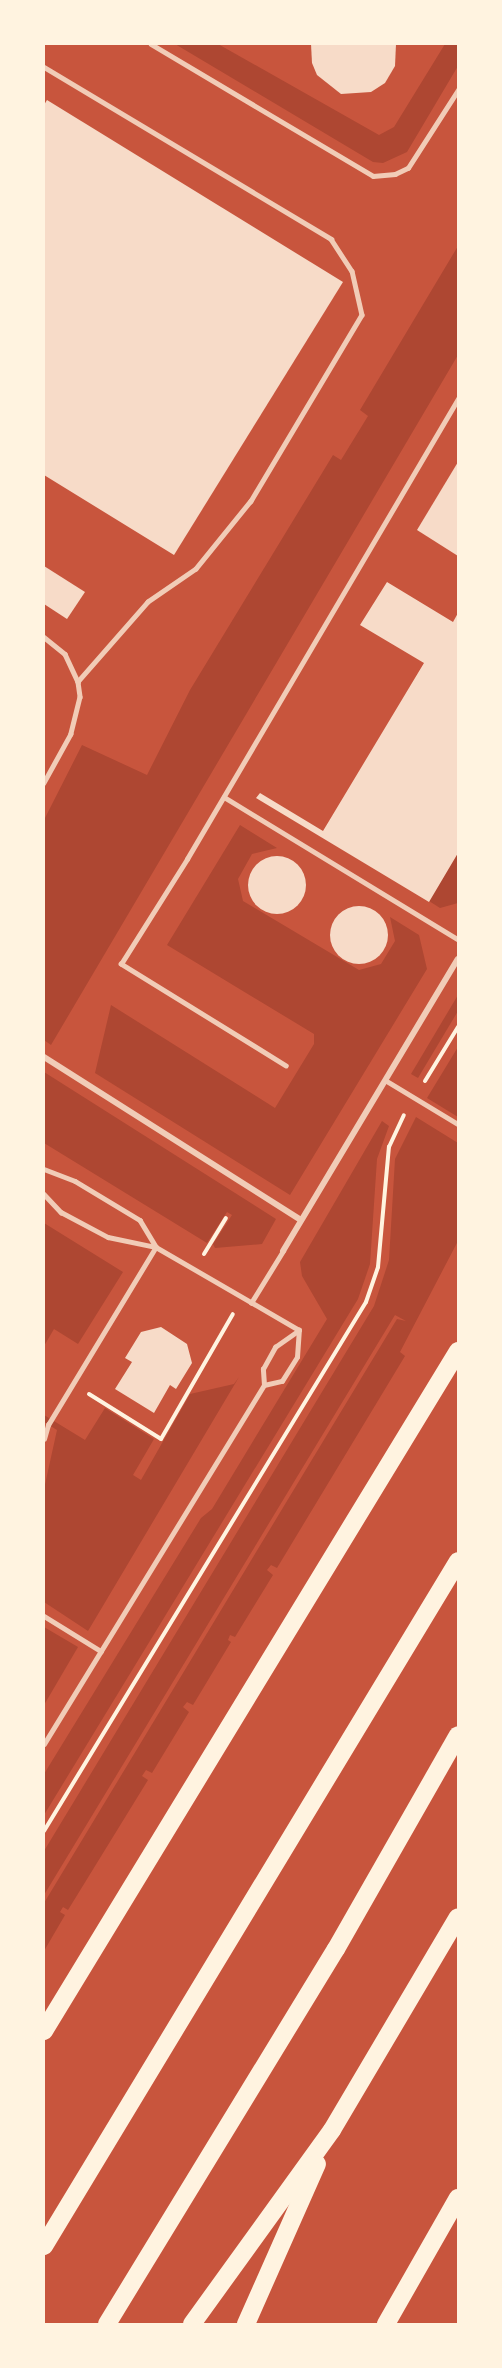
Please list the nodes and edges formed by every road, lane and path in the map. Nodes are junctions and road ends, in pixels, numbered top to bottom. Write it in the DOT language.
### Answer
graph roads {
  1 [pos="151,44"];
  2 [pos="44,67"];
  3 [pos="459,90"];
  4 [pos="459,399"];
  5 [pos="44,637"];
  6 [pos="78,682"];
  7 [pos="44,783"];
  8 [pos="224,797"];
  9 [pos="459,939"];
  10 [pos="459,959"];
  11 [pos="459,1027"];
  12 [pos="44,1057"];
  13 [pos="286,1066"];
  14 [pos="385,1080"];
  15 [pos="414,1098"];
  16 [pos="459,1124"];
  17 [pos="44,1168"];
  18 [pos="44,1194"];
  19 [pos="226,1218"];
  20 [pos="301,1220"];
  21 [pos="156,1247"];
  22 [pos="283,1251"];
  23 [pos="194,1269"];
  24 [pos="243,1298"];
  25 [pos="251,1303"];
  26 [pos="299,1330"];
  27 [pos="459,1351"];
  28 [pos="73,1384"];
  29 [pos="264,1385"];
  30 [pos="44,1439"];
  31 [pos="459,1561"];
  32 [pos="44,1616"];
  33 [pos="101,1650"];
  34 [pos="459,1735"];
  35 [pos="44,1744"];
  36 [pos="459,1751"];
  37 [pos="414,1817"];
  38 [pos="44,1832"];
  39 [pos="459,1917"];
  40 [pos="44,2031"];
  41 [pos="333,2130"];
  42 [pos="459,2198"];
  43 [pos="44,2246"];
  44 [pos="107,2325"];
  45 [pos="192,2325"];
  46 [pos="246,2325"];
  47 [pos="386,2325"];
  1 -- 3 [label="lane"];
  2 -- 6 [label="lane"];
  4 -- 8 [label="lane"];
  5 -- 6 [label="lane"];
  6 -- 7 [label="lane"];
  8 -- 9 [label="lane"];
  8 -- 13 [label="lane"];
  10 -- 14 [label="street"];
  11 -- 15 [label="path"];
  12 -- 20 [label="street"];
  14 -- 15 [label="lane"];
  14 -- 20 [label="street"];
  15 -- 16 [label="lane"];
  15 -- 38 [label="path"];
  17 -- 21 [label="lane"];
  18 -- 21 [label="lane"];
  19 -- 23 [label="path"];
  20 -- 22 [label="street"];
  21 -- 23 [label="lane"];
  21 -- 28 [label="lane"];
  22 -- 25 [label="lane"];
  23 -- 24 [label="lane"];
  24 -- 25 [label="lane"];
  24 -- 28 [label="path"];
  25 -- 26 [label="lane"];
  26 -- 29 [label="lane"];
  26 -- 29 [label="lane"];
  27 -- 40 [label="highway"];
  28 -- 30 [label="lane"];
  29 -- 33 [label="lane"];
  31 -- 43 [label="highway"];
  32 -- 33 [label="lane"];
  33 -- 35 [label="lane"];
  34 -- 37 [label="highway"];
  36 -- 37 [label="highway"];
  37 -- 44 [label="highway"];
  39 -- 41 [label="highway"];
  41 -- 45 [label="highway"];
  41 -- 46 [label="highway"];
  42 -- 47 [label="highway"];
}
